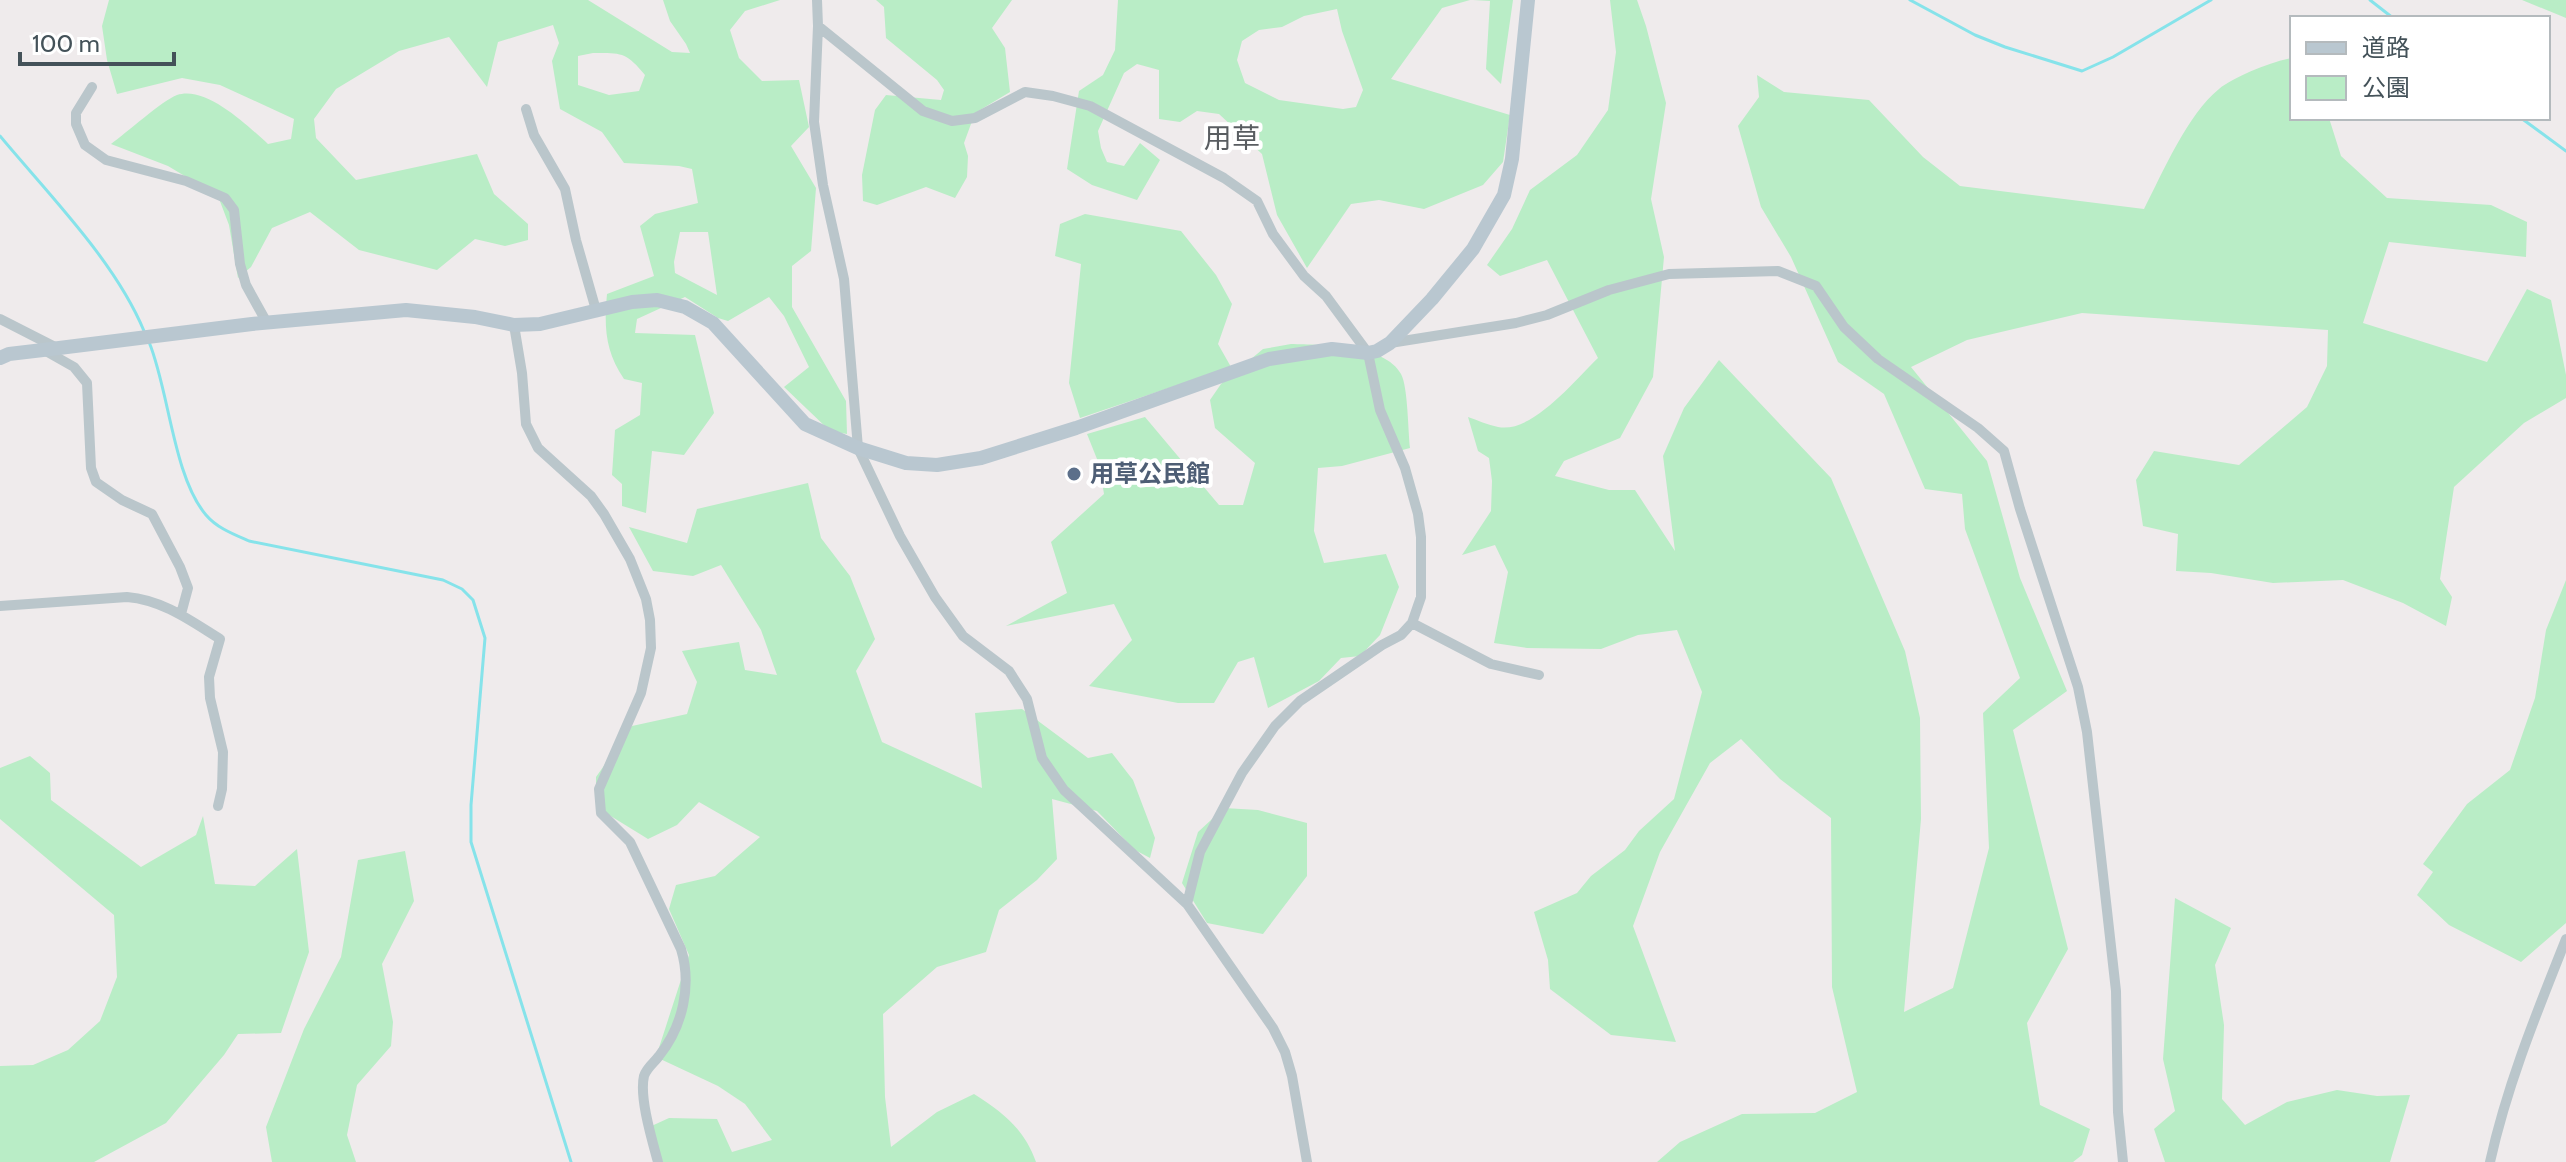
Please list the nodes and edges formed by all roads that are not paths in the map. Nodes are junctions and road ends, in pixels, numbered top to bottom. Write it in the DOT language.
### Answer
graph roads {
  1 [pos="817,0"];
  2 [pos="1528,0"];
  3 [pos="818,26"];
  4 [pos="92,87"];
  5 [pos="526,109"];
  6 [pos="596,310"];
  7 [pos="0,319"];
  8 [pos="267,323"];
  9 [pos="514,325"];
  10 [pos="1390,343"];
  11 [pos="50,349"];
  12 [pos="1368,353"];
  13 [pos="0,358"];
  14 [pos="858,448"];
  15 [pos="0,606"];
  16 [pos="181,614"];
  17 [pos="1412,623"];
  18 [pos="1539,675"];
  19 [pos="218,806"];
  20 [pos="1187,904"];
  21 [pos="2566,939"];
  22 [pos="658,1162"];
  23 [pos="1307,1162"];
  24 [pos="2123,1162"];
  25 [pos="2490,1162"];
  1 -- 3 [label="street"];
  2 -- 10 [label="street"];
  3 -- 12 [label="street"];
  3 -- 14 [label="street"];
  4 -- 8 [label="street"];
  5 -- 6 [label="street"];
  6 -- 9 [label="street"];
  6 -- 14 [label="street"];
  7 -- 11 [label="street"];
  8 -- 9 [label="street"];
  8 -- 11 [label="street"];
  9 -- 22 [label="street"];
  10 -- 12 [label="street"];
  10 -- 24 [label="street"];
  11 -- 13 [label="street"];
  11 -- 16 [label="street"];
  12 -- 14 [label="street"];
  12 -- 17 [label="street"];
  14 -- 20 [label="street"];
  15 -- 16 [label="street"];
  16 -- 19 [label="street"];
  17 -- 18 [label="street"];
  17 -- 20 [label="street"];
  20 -- 23 [label="street"];
  21 -- 25 [label="street"];
}
